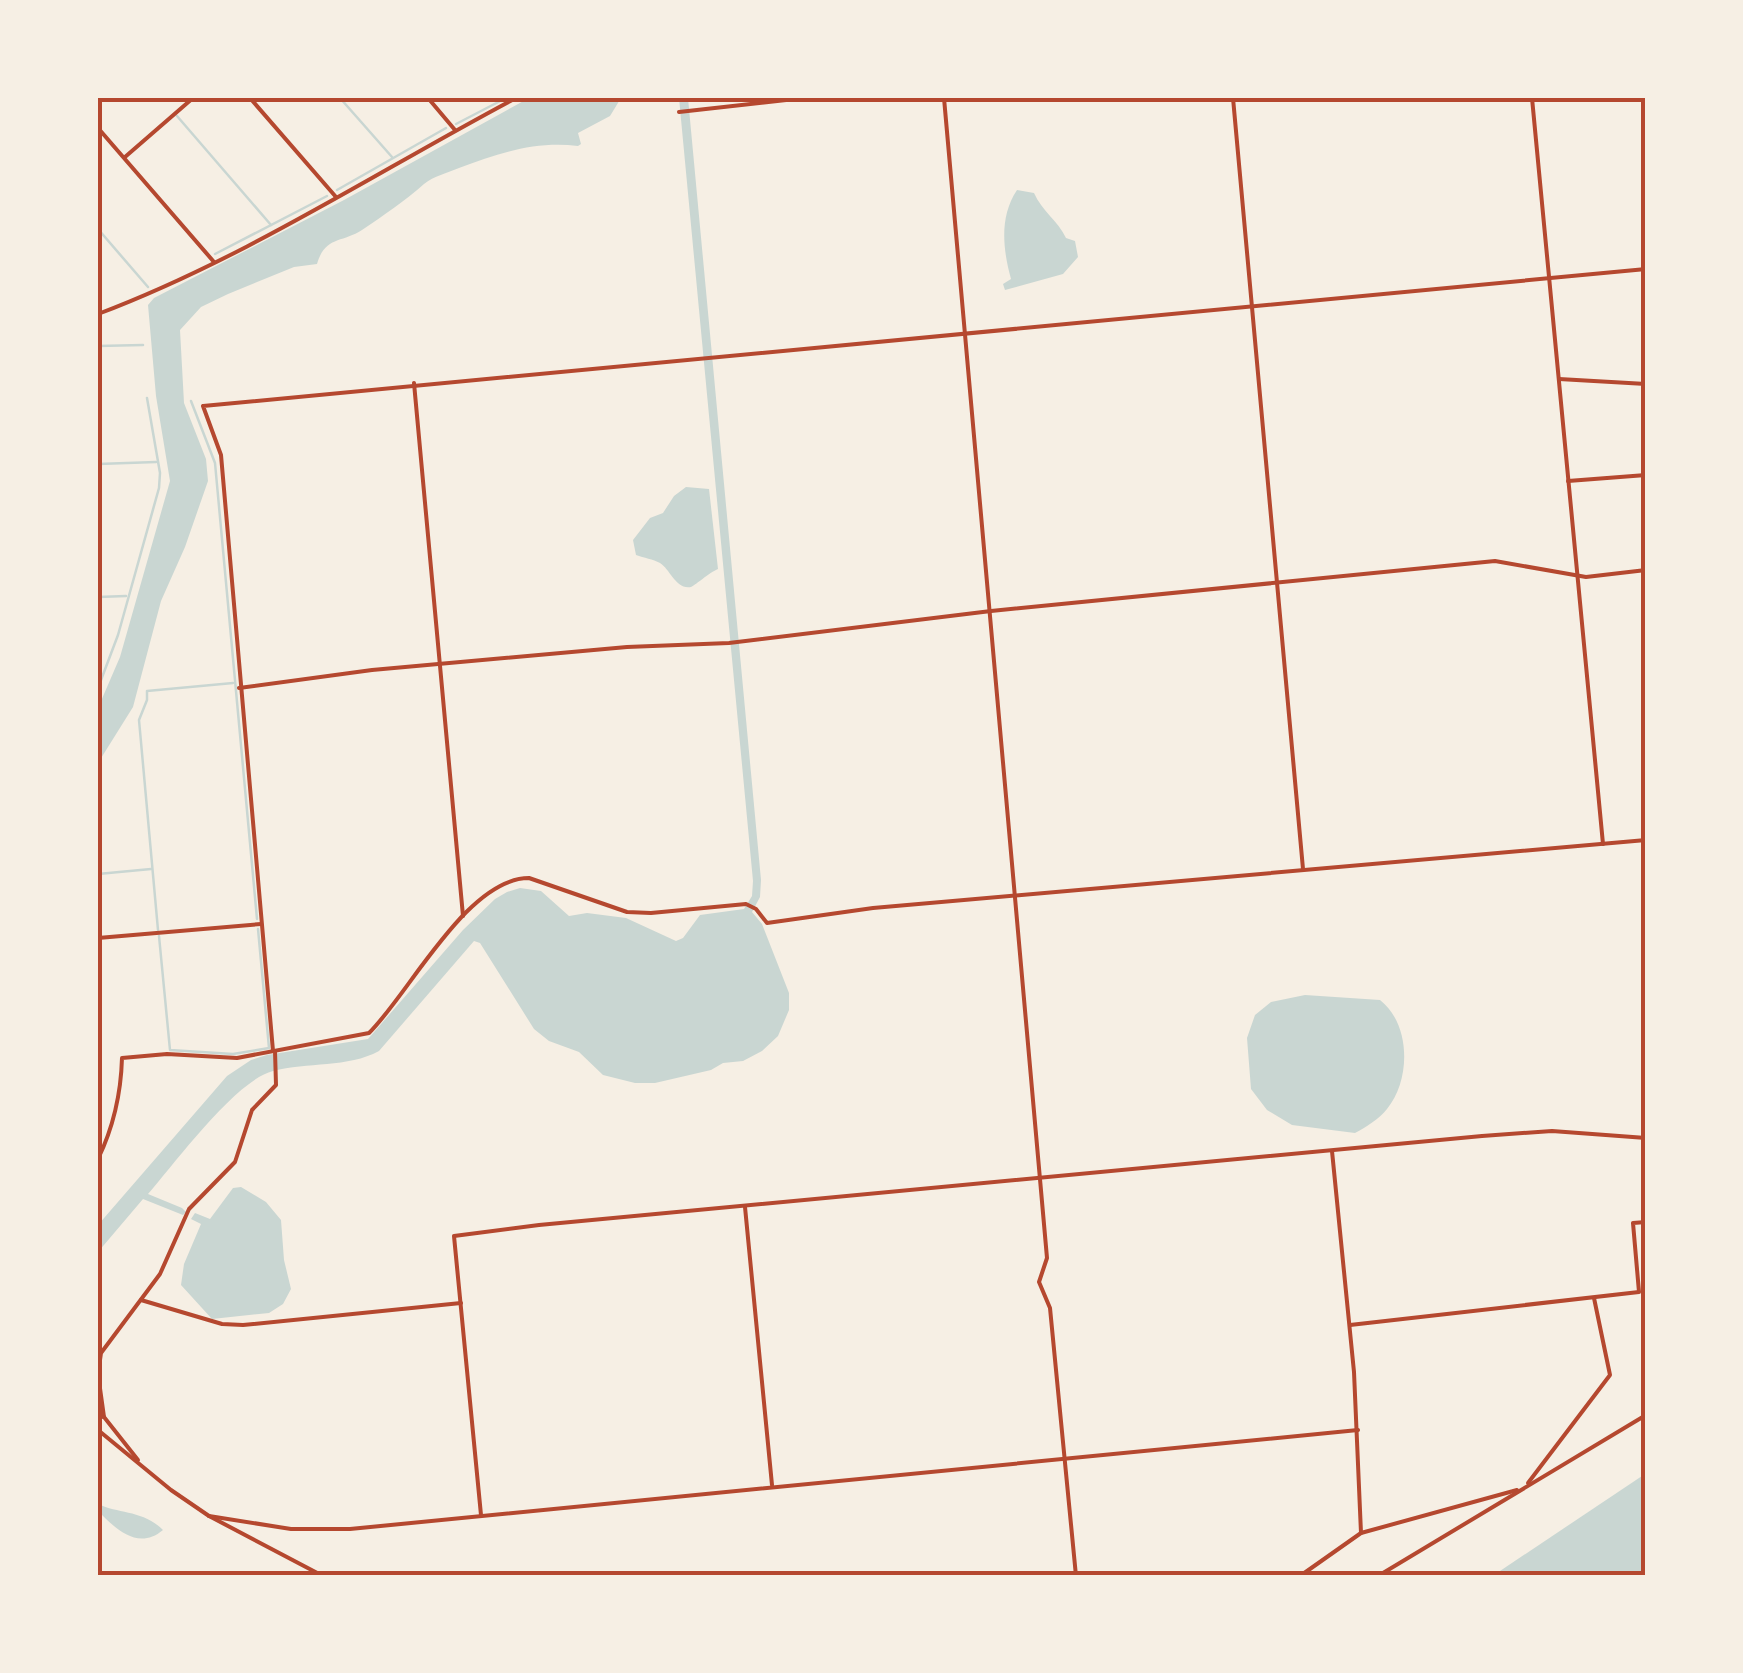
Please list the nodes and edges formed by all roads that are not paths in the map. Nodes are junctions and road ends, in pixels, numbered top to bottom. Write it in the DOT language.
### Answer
graph roads {
  1 [pos="193,98"];
  2 [pos="250,98"];
  3 [pos="428,98"];
  4 [pos="516,98"];
  5 [pos="804,98"];
  6 [pos="944,98"];
  7 [pos="1233,98"];
  8 [pos="1532,98"];
  9 [pos="680,112"];
  10 [pos="98,128"];
  11 [pos="455,130"];
  12 [pos="124,158"];
  13 [pos="336,197"];
  14 [pos="214,262"];
  15 [pos="1646,268"];
  16 [pos="1549,277"];
  17 [pos="1251,306"];
  18 [pos="98,314"];
  19 [pos="966,333"];
  20 [pos="1559,379"];
  21 [pos="414,384"];
  22 [pos="1646,384"];
  23 [pos="1646,474"];
  24 [pos="1568,481"];
  25 [pos="1646,570"];
  26 [pos="1578,576"];
  27 [pos="1276,582"];
  28 [pos="991,610"];
  29 [pos="440,664"];
  30 [pos="239,688"];
  31 [pos="1646,840"];
  32 [pos="1603,844"];
  33 [pos="1303,870"];
  34 [pos="1016,896"];
  35 [pos="463,916"];
  36 [pos="262,924"];
  37 [pos="98,938"];
  38 [pos="274,1051"];
  39 [pos="1646,1138"];
  40 [pos="1332,1151"];
  41 [pos="98,1160"];
  42 [pos="1040,1178"];
  43 [pos="744,1207"];
  44 [pos="1646,1222"];
  45 [pos="1594,1297"];
  46 [pos="141,1300"];
  47 [pos="460,1303"];
  48 [pos="1350,1325"];
  49 [pos="1646,1415"];
  50 [pos="101,1416"];
  51 [pos="98,1430"];
  52 [pos="1358,1430"];
  53 [pos="1064,1459"];
  54 [pos="140,1464"];
  55 [pos="772,1487"];
  56 [pos="1523,1488"];
  57 [pos="480,1515"];
  58 [pos="209,1516"];
  59 [pos="1361,1534"];
  60 [pos="323,1576"];
  61 [pos="1076,1576"];
  62 [pos="1300,1576"];
  63 [pos="1378,1576"];
  1 -- 12 [label="street"];
  2 -- 13 [label="street"];
  3 -- 11 [label="street"];
  4 -- 11 [label="street"];
  5 -- 9 [label="street"];
  6 -- 19 [label="street"];
  7 -- 17 [label="street"];
  8 -- 16 [label="street"];
  10 -- 12 [label="street"];
  11 -- 13 [label="street"];
  12 -- 14 [label="street"];
  13 -- 14 [label="street"];
  14 -- 18 [label="street"];
  15 -- 16 [label="street"];
  16 -- 17 [label="street"];
  16 -- 20 [label="street"];
  17 -- 19 [label="street"];
  17 -- 27 [label="street"];
  19 -- 21 [label="street"];
  19 -- 28 [label="street"];
  20 -- 22 [label="street"];
  20 -- 24 [label="street"];
  21 -- 29 [label="street"];
  21 -- 30 [label="street"];
  23 -- 24 [label="street"];
  24 -- 26 [label="street"];
  25 -- 26 [label="street"];
  26 -- 27 [label="street"];
  26 -- 32 [label="street"];
  27 -- 28 [label="street"];
  27 -- 33 [label="street"];
  28 -- 29 [label="street"];
  28 -- 34 [label="street"];
  29 -- 30 [label="street"];
  29 -- 35 [label="street"];
  30 -- 36 [label="street"];
  31 -- 32 [label="street"];
  32 -- 33 [label="street"];
  33 -- 34 [label="street"];
  34 -- 35 [label="street"];
  34 -- 42 [label="street"];
  35 -- 38 [label="street"];
  36 -- 37 [label="street"];
  36 -- 38 [label="street"];
  38 -- 41 [label="street"];
  38 -- 46 [label="street"];
  39 -- 40 [label="street"];
  40 -- 42 [label="street"];
  40 -- 48 [label="street"];
  42 -- 43 [label="street"];
  42 -- 53 [label="street"];
  43 -- 47 [label="street"];
  43 -- 55 [label="street"];
  44 -- 45 [label="street"];
  45 -- 48 [label="street"];
  45 -- 56 [label="street"];
  46 -- 47 [label="street"];
  46 -- 50 [label="street"];
  47 -- 57 [label="street"];
  48 -- 52 [label="street"];
  49 -- 56 [label="street"];
  50 -- 54 [label="street"];
  51 -- 54 [label="street"];
  52 -- 53 [label="street"];
  52 -- 59 [label="street"];
  53 -- 55 [label="street"];
  53 -- 61 [label="street"];
  54 -- 58 [label="street"];
  55 -- 57 [label="street"];
  56 -- 59 [label="street"];
  56 -- 63 [label="street"];
  57 -- 58 [label="street"];
  58 -- 60 [label="street"];
  59 -- 62 [label="street"];
}
